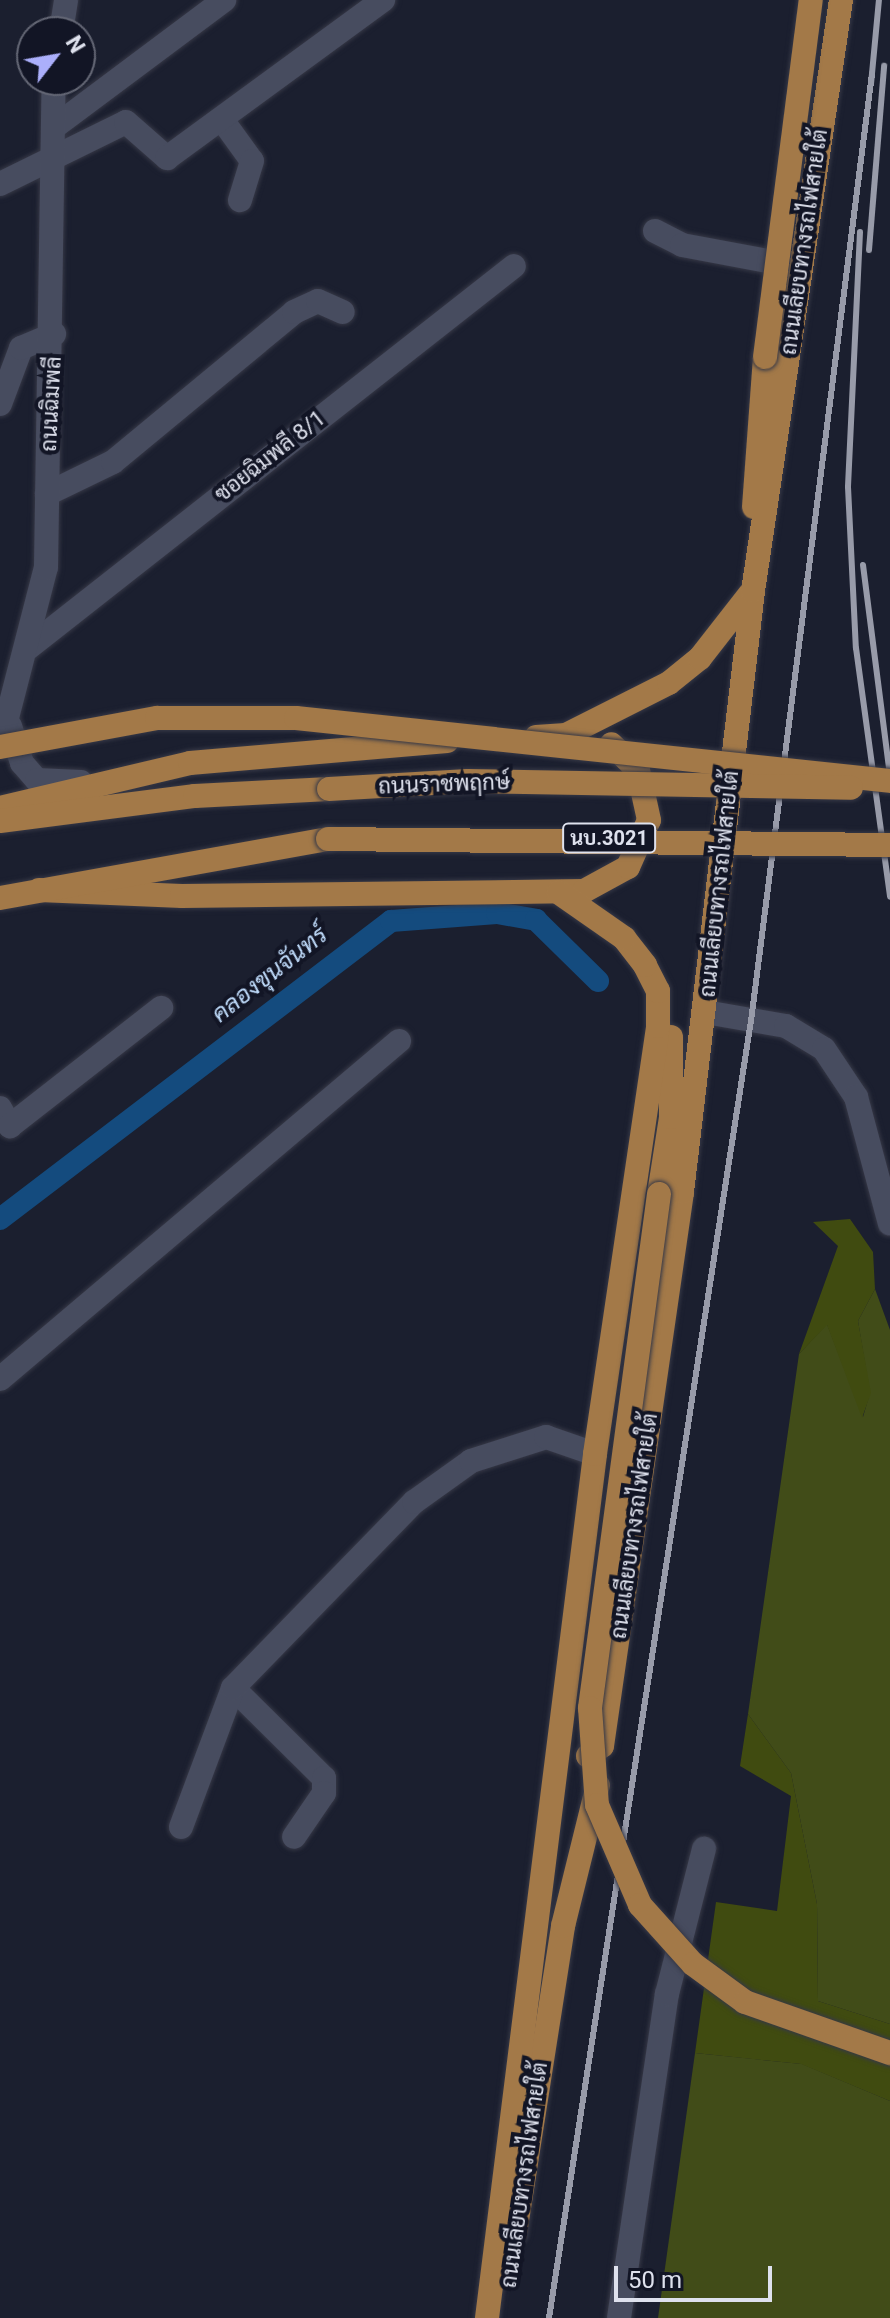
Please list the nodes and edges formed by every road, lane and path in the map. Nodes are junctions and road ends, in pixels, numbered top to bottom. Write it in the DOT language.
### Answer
graph roads {
  1 [pos="224,0"];
  2 [pos="383,0"];
  3 [pos="811,0"];
  4 [pos="841,0"];
  5 [pos="54,96"];
  6 [pos="223,121"];
  7 [pos="53,128"];
  8 [pos="49,159"];
  9 [pos="0,184"];
  10 [pos="240,200"];
  11 [pos="655,231"];
  12 [pos="514,266"];
  13 [pos="799,267"];
  14 [pos="343,312"];
  15 [pos="54,334"];
  16 [pos="0,404"];
  17 [pos="47,494"];
  18 [pos="756,566"];
  19 [pos="753,591"];
  20 [pos="28,648"];
  21 [pos="566,735"];
  22 [pos="3,738"];
  23 [pos="519,738"];
  24 [pos="101,779"];
  25 [pos="890,781"];
  26 [pos="890,790"];
  27 [pos="0,808"];
  28 [pos="0,821"];
  29 [pos="890,845"];
  30 [pos="39,890"];
  31 [pos="558,892"];
  32 [pos="3,898"];
  33 [pos="713,923"];
  34 [pos="658,991"];
  35 [pos="161,1008"];
  36 [pos="705,1012"];
  37 [pos="399,1041"];
  38 [pos="0,1108"];
  39 [pos="671,1117"];
  40 [pos="890,1224"];
  41 [pos="0,1379"];
  42 [pos="595,1454"];
  43 [pos="233,1688"];
  44 [pos="584,1756"];
  45 [pos="557,1773"];
  46 [pos="181,1827"];
  47 [pos="294,1837"];
  48 [pos="704,1849"];
  49 [pos="887,2052"];
  50 [pos="487,2318"];
  51 [pos="502,2318"];
  52 [pos="619,2318"];
  1 -- 7 [label="street"];
  2 -- 6 [label="street"];
  3 -- 18 [label="main road, bridge"];
  4 -- 13 [label="main road, ถนนเลียบทางรถไฟสายใต้"];
  5 -- 7 [label="street, ถนนฉิมพลี"];
  6 -- 8 [label="street"];
  6 -- 10 [label="street"];
  7 -- 8 [label="street, ถนนฉิมพลี"];
  8 -- 9 [label="street"];
  8 -- 15 [label="street, ถนนฉิมพลี"];
  11 -- 13 [label="street"];
  12 -- 20 [label="street, ซอยฉิมพลี 8/1"];
  13 -- 18 [label="main road, ถนนเลียบทางรถไฟสายใต้"];
  14 -- 17 [label="street"];
  15 -- 16 [label="street"];
  15 -- 17 [label="street, ถนนฉิมพลี"];
  17 -- 20 [label="street, ถนนฉิมพลี"];
  18 -- 19 [label="main road, ถนนเลียบทางรถไฟสายใต้"];
  19 -- 21 [label="main road, ถนนราชพฤกษ์"];
  19 -- 33 [label="main road, ถนนเลียบทางรถไฟสายใต้"];
  20 -- 22 [label="street, ถนนฉิมพลี"];
  21 -- 23 [label="main road, ถนนราชพฤกษ์"];
  21 -- 31 [label="main road"];
  22 -- 23 [label="main road, bridge"];
  22 -- 24 [label="street"];
  23 -- 24 [label="main road, ถนนราชพฤกษ์"];
  23 -- 25 [label="main road, bridge"];
  24 -- 27 [label="main road, ถนนราชพฤกษ์"];
  26 -- 28 [label="main road, ถนนราชพฤกษ์, bridge"];
  29 -- 30 [label="main road, นบ.3021, bridge"];
  30 -- 31 [label="main road"];
  30 -- 32 [label="main road, นบ.3021"];
  31 -- 34 [label="main road"];
  33 -- 36 [label="main road, ถนนเลียบทางรถไฟสายใต้"];
  33 -- 39 [label="main road"];
  34 -- 39 [label="main road"];
  34 -- 42 [label="main road, ถนนเลียบทางรถไฟสายใต้"];
  35 -- 38 [label="street"];
  36 -- 40 [label="street"];
  36 -- 44 [label="main road, ถนนเลียบทางรถไฟสายใต้"];
  37 -- 41 [label="street"];
  39 -- 49 [label="main road, bridge"];
  42 -- 43 [label="street"];
  42 -- 45 [label="main road, ถนนเลียบทางรถไฟสายใต้"];
  43 -- 46 [label="street"];
  43 -- 47 [label="street"];
  44 -- 45 [label="main road, ถนนเลียบทางรถไฟสายใต้"];
  44 -- 51 [label="main road, ถนนเลียบทางรถไฟสายใต้"];
  45 -- 50 [label="main road, ถนนเลียบทางรถไฟสายใต้"];
  48 -- 52 [label="street"];
}
